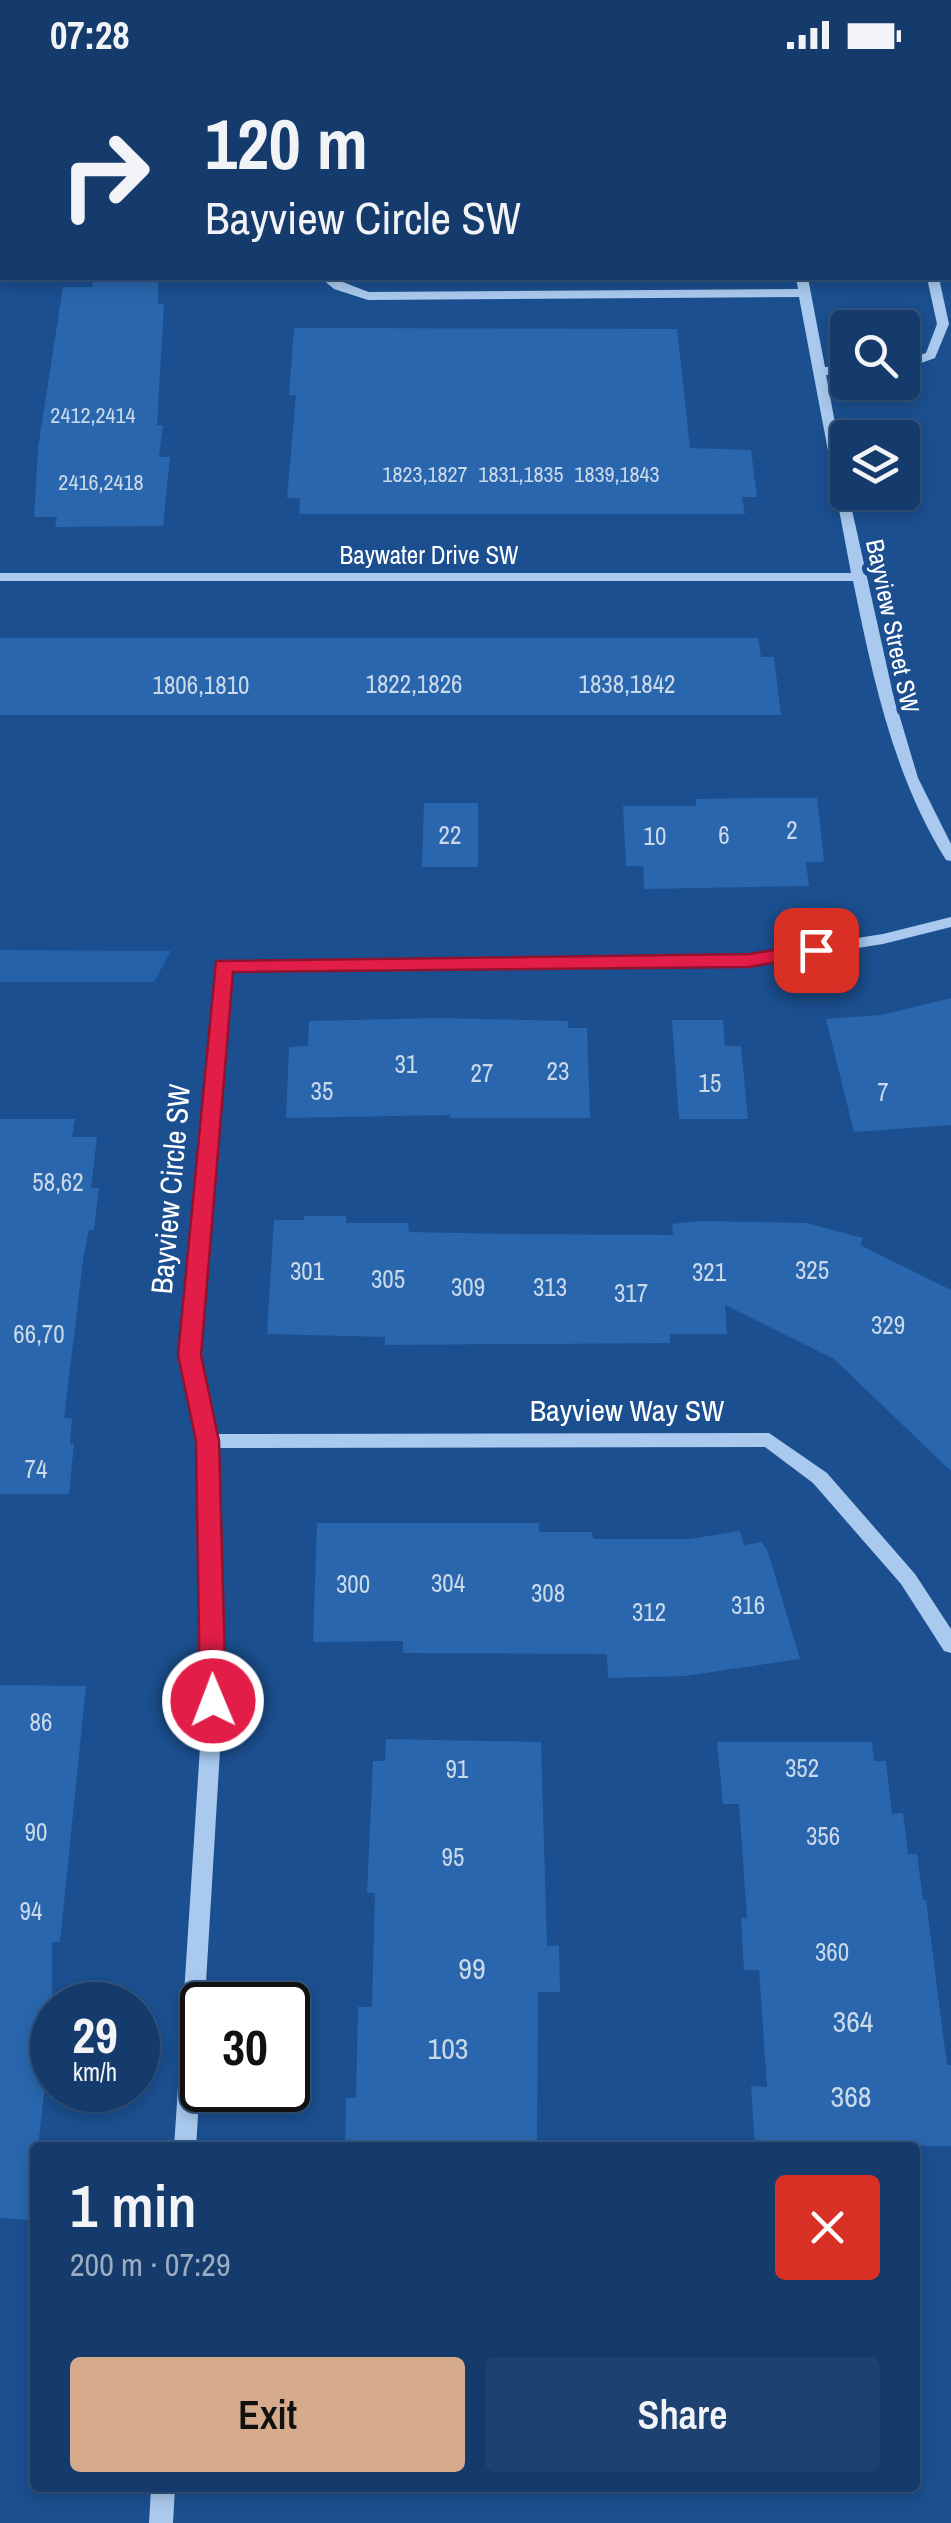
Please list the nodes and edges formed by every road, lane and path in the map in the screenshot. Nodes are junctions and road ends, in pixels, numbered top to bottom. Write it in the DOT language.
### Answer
graph roads {
  1 [pos="330,280"];
  2 [pos="594,280"];
  3 [pos="802,280"];
  4 [pos="933,280"];
  5 [pos="805,293"];
  6 [pos="596,294"];
  7 [pos="920,359"];
  8 [pos="820,371"];
  9 [pos="830,371"];
  10 [pos="0,577"];
  11 [pos="857,578"];
  12 [pos="951,856"];
  13 [pos="951,922"];
  14 [pos="208,1441"];
  15 [pos="951,1645"];
  16 [pos="185,2142"];
  17 [pos="164,2492"];
  18 [pos="161,2523"];
  1 -- 6 [label="street"];
  2 -- 6 [label="street"];
  3 -- 5 [label="street, Bayview Street SW"];
  4 -- 7 [label="street"];
  5 -- 6 [label="street"];
  5 -- 8 [label="street, Bayview Street SW"];
  8 -- 9 [label="street"];
  8 -- 11 [label="street, Bayview Street SW"];
  10 -- 11 [label="street, Baywater Drive SW"];
  11 -- 12 [label="street, Bayview Street SW"];
  13 -- 14 [label="street, Bayview Circle SW"];
  14 -- 15 [label="street, Bayview Way SW"];
  14 -- 16 [label="street, Bayview Circle SW"];
  17 -- 18 [label="street"];
}
